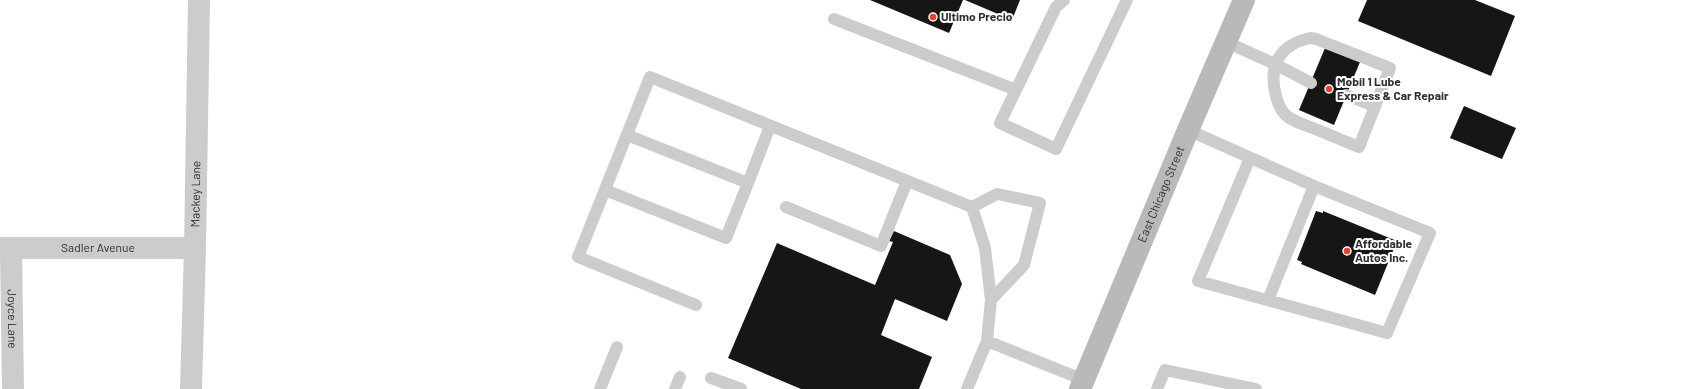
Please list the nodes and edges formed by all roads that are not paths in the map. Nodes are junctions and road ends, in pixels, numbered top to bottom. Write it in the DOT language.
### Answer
graph roads {
  1 [pos="199,0"];
  2 [pos="1064,0"];
  3 [pos="1127,0"];
  4 [pos="1244,0"];
  5 [pos="834,19"];
  6 [pos="1226,42"];
  7 [pos="1275,64"];
  8 [pos="1311,83"];
  9 [pos="1016,90"];
  10 [pos="1346,95"];
  11 [pos="1374,106"];
  12 [pos="770,126"];
  13 [pos="1188,130"];
  14 [pos="627,135"];
  15 [pos="1250,158"];
  16 [pos="907,181"];
  17 [pos="748,183"];
  18 [pos="1314,186"];
  19 [pos="606,190"];
  20 [pos="786,207"];
  21 [pos="972,207"];
  22 [pos="195,248"];
  23 [pos="5,249"];
  24 [pos="991,300"];
  25 [pos="1268,300"];
  26 [pos="696,305"];
  27 [pos="987,341"];
  28 [pos="617,347"];
  29 [pos="680,377"];
  30 [pos="711,378"];
  31 [pos="1082,385"];
  32 [pos="13,389"];
  33 [pos="191,389"];
  34 [pos="600,389"];
  35 [pos="675,389"];
  36 [pos="741,389"];
  37 [pos="967,389"];
  38 [pos="1157,389"];
  39 [pos="1256,389"];
  1 -- 22 [label="street, Mackey Lane"];
  2 -- 9 [label="lane"];
  3 -- 9 [label="lane"];
  4 -- 6 [label="main road, East Chicago Street"];
  5 -- 9 [label="lane"];
  6 -- 7 [label="lane"];
  6 -- 13 [label="main road, East Chicago Street"];
  7 -- 8 [label="lane"];
  7 -- 11 [label="lane"];
  7 -- 11 [label="lane"];
  10 -- 11 [label="lane"];
  12 -- 14 [label="lane"];
  12 -- 16 [label="lane"];
  12 -- 17 [label="lane"];
  13 -- 15 [label="lane"];
  13 -- 31 [label="main road, East Chicago Street"];
  14 -- 17 [label="lane"];
  14 -- 19 [label="lane"];
  15 -- 18 [label="lane"];
  15 -- 25 [label="lane"];
  16 -- 20 [label="lane"];
  16 -- 21 [label="lane"];
  17 -- 19 [label="lane"];
  18 -- 25 [label="lane"];
  18 -- 25 [label="lane"];
  19 -- 26 [label="lane"];
  21 -- 24 [label="lane"];
  21 -- 24 [label="lane"];
  22 -- 23 [label="street, Sadler Avenue"];
  22 -- 33 [label="street, Mackey Lane"];
  23 -- 32 [label="street, Joyce Lane"];
  24 -- 27 [label="lane"];
  27 -- 31 [label="lane"];
  27 -- 37 [label="lane"];
  28 -- 34 [label="lane"];
  29 -- 35 [label="lane"];
  30 -- 36 [label="lane"];
  38 -- 39 [label="lane"];
}
